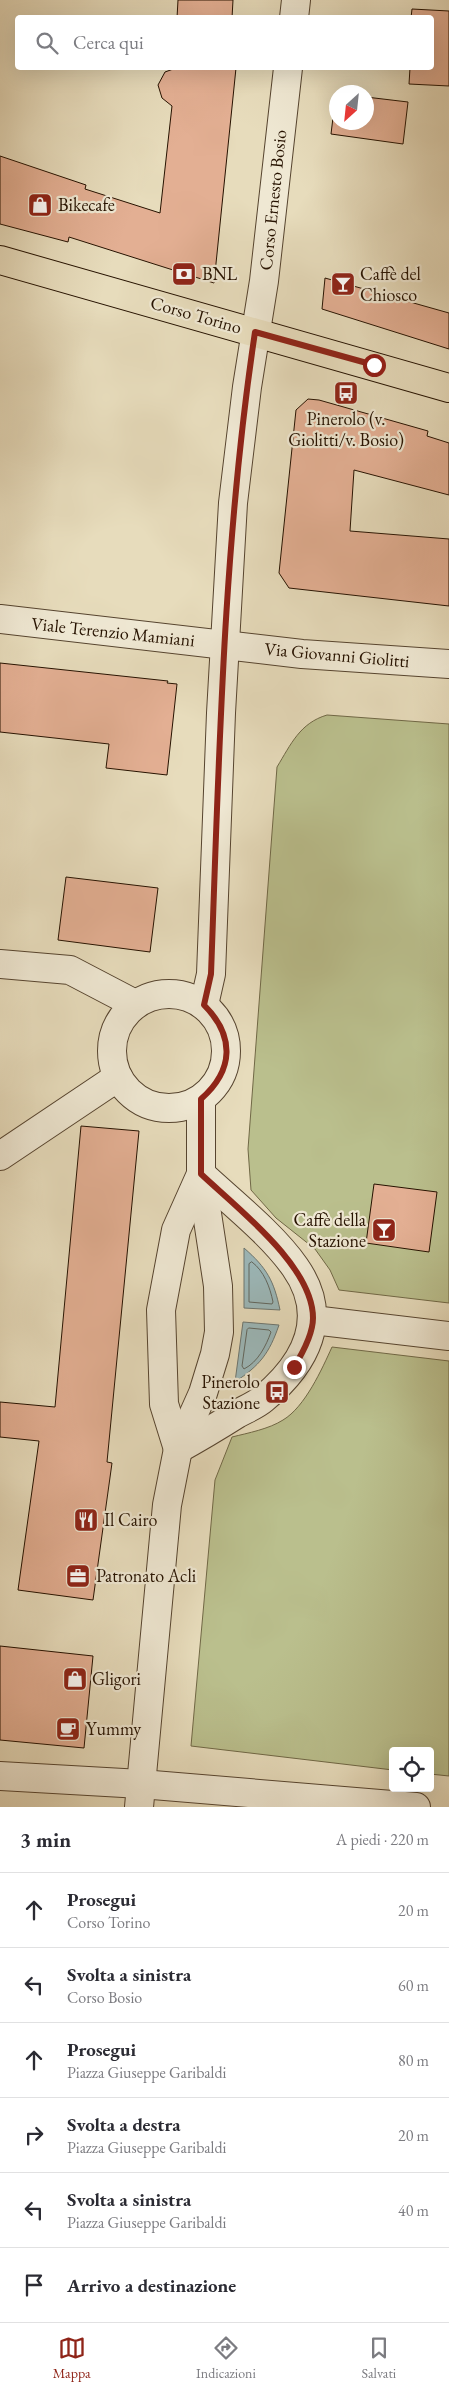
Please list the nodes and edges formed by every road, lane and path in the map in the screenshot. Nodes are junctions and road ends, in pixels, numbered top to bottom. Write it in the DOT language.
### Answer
graph roads {
  1 [pos="296,0"];
  2 [pos="294,15"];
  3 [pos="288,70"];
  4 [pos="0,260"];
  5 [pos="255,332"];
  6 [pos="449,388"];
  7 [pos="0,620"];
  8 [pos="225,644"];
  9 [pos="449,664"];
  10 [pos="0,964"];
  11 [pos="136,1004"];
  12 [pos="204,1005"];
  13 [pos="118,1078"];
  14 [pos="201,1099"];
  15 [pos="0,1156"];
  16 [pos="201,1174"];
  17 [pos="313,1320"];
  18 [pos="449,1336"];
  19 [pos="178,1449"];
  20 [pos="0,1776"];
  21 [pos="140,1795"];
  22 [pos="416,1807"];
  1 -- 2 [label="street"];
  3 -- 5 [label="street, Corso Ernesto Bosio"];
  4 -- 5 [label="main road, Corso Torino"];
  5 -- 6 [label="main road, Corso Torino"];
  5 -- 8 [label="street, Corso Ernesto Bosio"];
  7 -- 8 [label="street, Viale Terenzio Mamiani"];
  8 -- 9 [label="street, Via Giovanni Giolitti"];
  8 -- 12 [label="street, Corso Ernesto Bosio"];
  10 -- 11 [label="street"];
  11 -- 12 [label="street"];
  11 -- 13 [label="street"];
  12 -- 14 [label="street"];
  13 -- 14 [label="street"];
  13 -- 15 [label="street"];
  14 -- 16 [label="street"];
  16 -- 17 [label="street"];
  16 -- 19 [label="street"];
  16 -- 19 [label="street"];
  17 -- 18 [label="street"];
  17 -- 19 [label="street"];
  19 -- 21 [label="street"];
  20 -- 21 [label="street"];
  21 -- 22 [label="street"];
}
